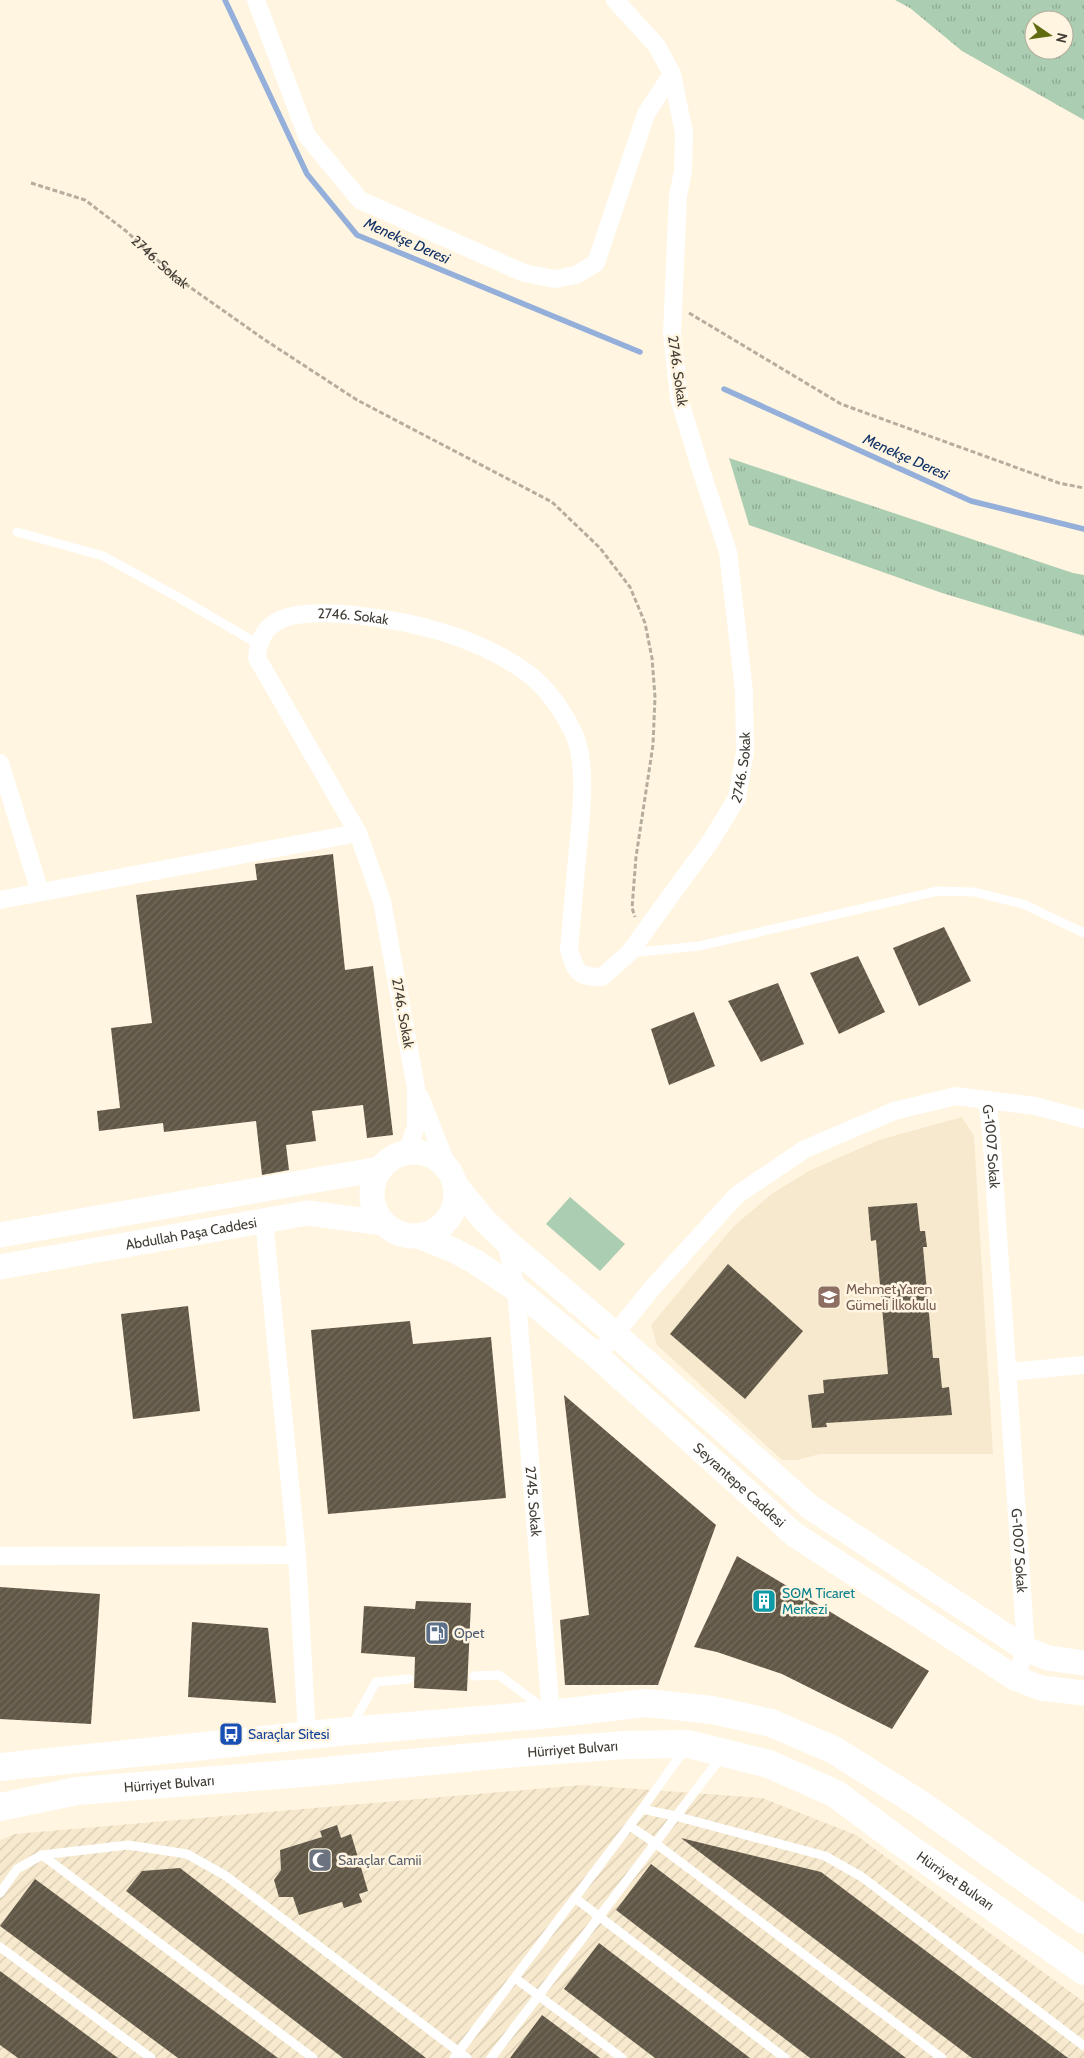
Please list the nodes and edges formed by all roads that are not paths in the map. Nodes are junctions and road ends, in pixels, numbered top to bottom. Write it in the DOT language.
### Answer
graph roads {
  1 [pos="256,0"];
  2 [pos="614,0"];
  3 [pos="672,74"];
  4 [pos="17,532"];
  5 [pos="258,644"];
  6 [pos="0,763"];
  7 [pos="358,833"];
  8 [pos="40,892"];
  9 [pos="0,900"];
  10 [pos="1084,932"];
  11 [pos="629,953"];
  12 [pos="416,1088"];
  13 [pos="987,1100"];
  14 [pos="1084,1119"];
  15 [pos="402,1154"];
  16 [pos="380,1169"];
  17 [pos="452,1177"];
  18 [pos="264,1220"];
  19 [pos="383,1223"];
  20 [pos="0,1235"];
  21 [pos="418,1236"];
  22 [pos="506,1241"];
  23 [pos="0,1267"];
  24 [pos="516,1289"];
  25 [pos="614,1334"];
  26 [pos="597,1356"];
  27 [pos="1084,1365"];
  28 [pos="1007,1372"];
  29 [pos="297,1555"];
  30 [pos="0,1556"];
  31 [pos="1026,1649"];
  32 [pos="1084,1663"];
  33 [pos="474,1676"];
  34 [pos="409,1678"];
  35 [pos="1015,1678"];
  36 [pos="1084,1693"];
  37 [pos="551,1714"];
  38 [pos="349,1731"];
  39 [pos="307,1735"];
  40 [pos="688,1744"];
  41 [pos="724,1754"];
  42 [pos="0,1767"];
  43 [pos="0,1807"];
  44 [pos="642,1809"];
  45 [pos="676,1816"];
  46 [pos="630,1826"];
  47 [pos="655,1843"];
  48 [pos="42,1855"];
  49 [pos="0,1893"];
  50 [pos="575,1898"];
  51 [pos="599,1916"];
  52 [pos="1084,1920"];
  53 [pos="0,1946"];
  54 [pos="1084,1971"];
  55 [pos="515,1978"];
  56 [pos="539,1996"];
  57 [pos="1084,2046"];
  58 [pos="457,2055"];
  59 [pos="150,2058"];
  60 [pos="313,2058"];
  61 [pos="467,2058"];
  62 [pos="491,2058"];
  63 [pos="622,2058"];
  64 [pos="785,2058"];
  65 [pos="942,2058"];
  1 -- 3 [label="street"];
  2 -- 3 [label="street, 2746. Sokak"];
  3 -- 11 [label="street, 2746. Sokak"];
  4 -- 5 [label="lane"];
  5 -- 7 [label="street, 2746. Sokak"];
  5 -- 11 [label="street, 2746. Sokak"];
  6 -- 8 [label="street"];
  7 -- 8 [label="street"];
  7 -- 12 [label="street, 2746. Sokak"];
  8 -- 9 [label="street"];
  10 -- 11 [label="lane"];
  12 -- 15 [label="street"];
  12 -- 17 [label="street"];
  13 -- 14 [label="street"];
  13 -- 25 [label="street, G-1007 Sokak"];
  13 -- 28 [label="street, G-1007 Sokak"];
  15 -- 16 [label="main road"];
  15 -- 17 [label="main road"];
  16 -- 19 [label="main road"];
  16 -- 20 [label="main road"];
  17 -- 21 [label="main road"];
  17 -- 22 [label="main road"];
  18 -- 19 [label="main road, Abdullah Paşa Caddesi"];
  18 -- 23 [label="main road, Abdullah Paşa Caddesi"];
  18 -- 29 [label="street"];
  19 -- 21 [label="main road"];
  21 -- 24 [label="main road, Seyrantepe Caddesi"];
  22 -- 24 [label="street, 2745. Sokak"];
  22 -- 25 [label="main road"];
  24 -- 26 [label="main road, Seyrantepe Caddesi"];
  24 -- 37 [label="street, 2745. Sokak"];
  25 -- 26 [label="street, G-1007 Sokak"];
  25 -- 31 [label="main road"];
  26 -- 35 [label="main road, Seyrantepe Caddesi"];
  27 -- 28 [label="street"];
  28 -- 31 [label="street, G-1007 Sokak"];
  29 -- 30 [label="street"];
  29 -- 39 [label="street"];
  31 -- 32 [label="main road"];
  31 -- 35 [label="street, G-1007 Sokak"];
  33 -- 37 [label="lane"];
  34 -- 38 [label="lane"];
  35 -- 36 [label="main road, Seyrantepe Caddesi"];
  37 -- 38 [label="main road"];
  37 -- 52 [label="main road"];
  38 -- 39 [label="main road"];
  39 -- 42 [label="main road"];
  40 -- 41 [label="main road, Hürriyet Bulvarı"];
  40 -- 43 [label="main road, Hürriyet Bulvarı"];
  40 -- 44 [label="lane"];
  41 -- 45 [label="lane"];
  41 -- 54 [label="main road, Hürriyet Bulvarı"];
  44 -- 45 [label="lane"];
  44 -- 46 [label="lane"];
  45 -- 47 [label="lane"];
  45 -- 57 [label="lane"];
  46 -- 47 [label="lane"];
  46 -- 50 [label="lane"];
  47 -- 51 [label="lane"];
  47 -- 65 [label="lane"];
  48 -- 49 [label="lane"];
  48 -- 58 [label="lane"];
  48 -- 60 [label="lane"];
  50 -- 51 [label="lane"];
  50 -- 55 [label="lane"];
  51 -- 56 [label="lane"];
  51 -- 64 [label="lane"];
  53 -- 59 [label="lane"];
  55 -- 56 [label="lane"];
  55 -- 58 [label="lane"];
  56 -- 62 [label="lane"];
  56 -- 63 [label="lane"];
  58 -- 61 [label="lane"];
}
